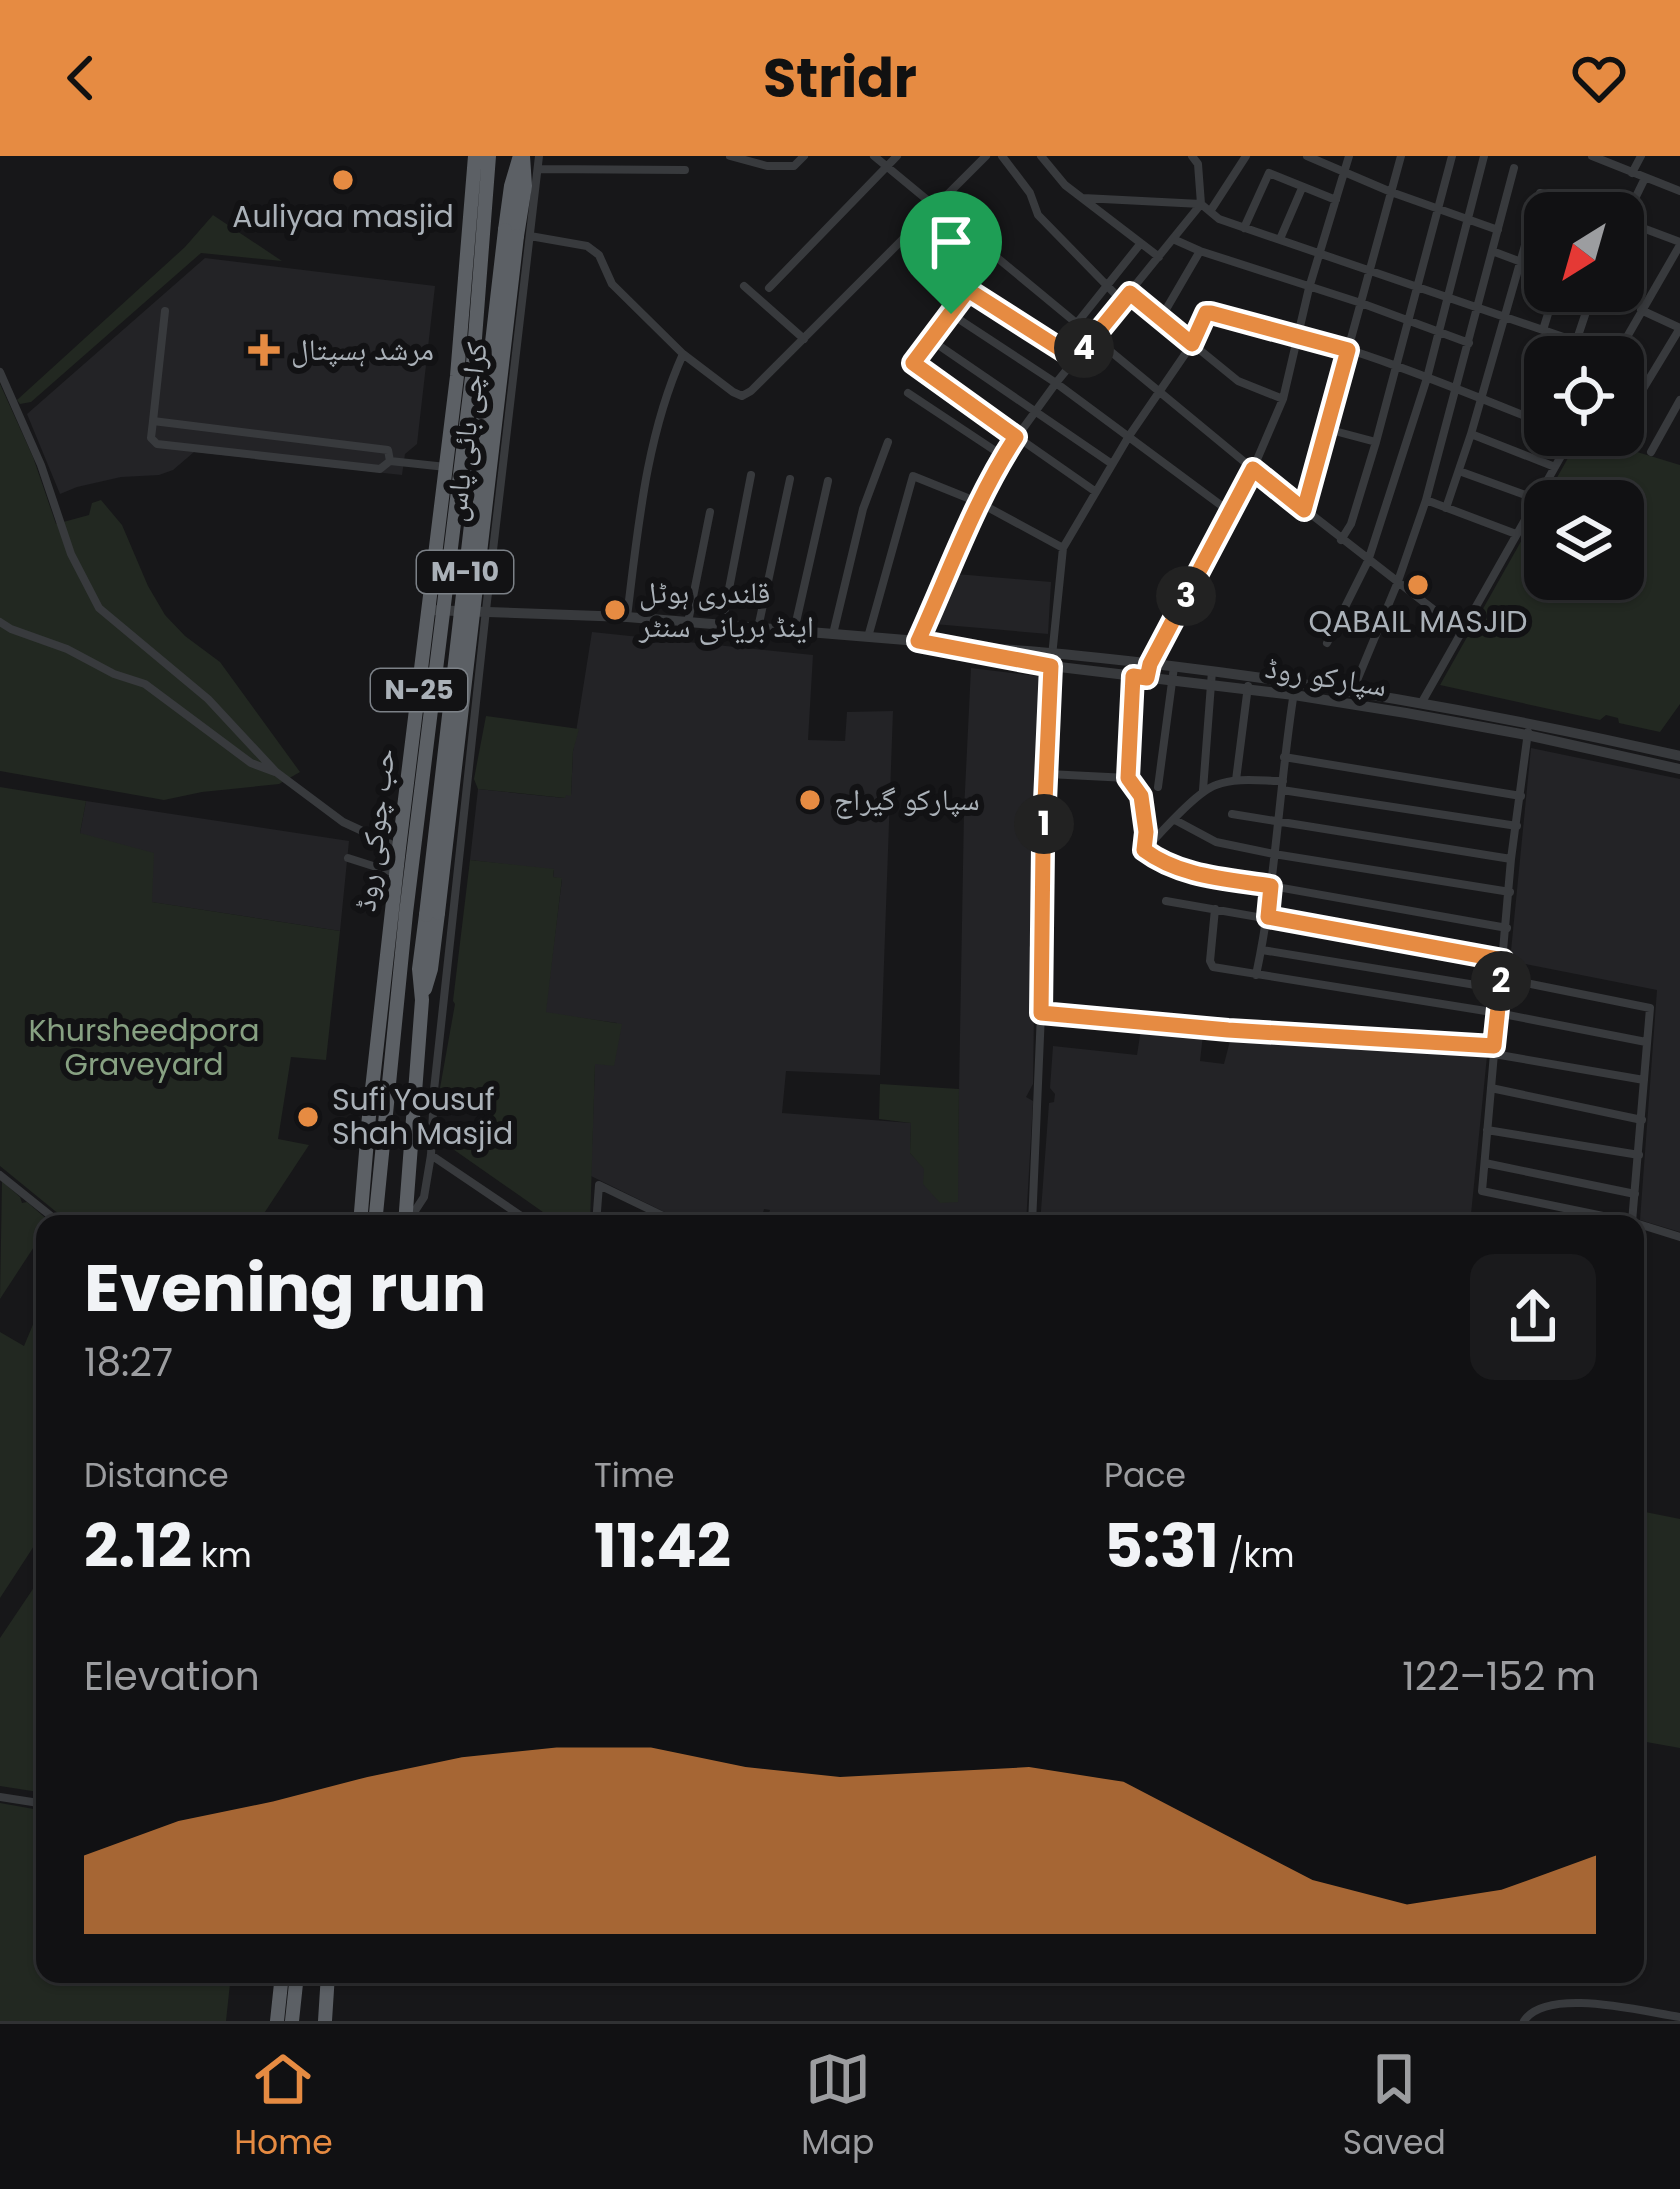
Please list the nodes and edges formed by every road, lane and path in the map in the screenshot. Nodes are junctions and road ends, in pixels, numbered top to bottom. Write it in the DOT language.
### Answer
graph roads {
  1 [pos="475,156"];
  2 [pos="489,156"];
  3 [pos="522,156"];
  4 [pos="539,156"];
  5 [pos="730,156"];
  6 [pos="804,156"];
  7 [pos="874,156"];
  8 [pos="897,156"];
  9 [pos="967,156"];
  10 [pos="986,156"];
  11 [pos="1002,156"];
  12 [pos="1041,156"];
  13 [pos="1246,156"];
  14 [pos="1307,156"];
  15 [pos="1349,156"];
  16 [pos="1401,156"];
  17 [pos="1452,156"];
  18 [pos="1484,156"];
  19 [pos="1592,156"];
  20 [pos="1641,156"];
  21 [pos="1197,158"];
  22 [pos="1605,158"];
  23 [pos="975,164"];
  24 [pos="887,166"];
  25 [pos="1514,168"];
  26 [pos="538,170"];
  27 [pos="685,170"];
  28 [pos="1345,170"];
  29 [pos="1632,173"];
  30 [pos="1645,178"];
  31 [pos="1302,188"];
  32 [pos="1680,191"];
  33 [pos="1391,192"];
  34 [pos="1638,192"];
  35 [pos="1083,198"];
  36 [pos="1336,200"];
  37 [pos="1201,204"];
  38 [pos="936,205"];
  39 [pos="1438,208"];
  40 [pos="1211,211"];
  41 [pos="1467,218"];
  42 [pos="1244,228"];
  43 [pos="1644,228"];
  44 [pos="1498,230"];
  45 [pos="517,234"];
  46 [pos="1173,239"];
  47 [pos="1280,239"];
  48 [pos="1141,243"];
  49 [pos="985,247"];
  50 [pos="1679,247"];
  51 [pos="1524,249"];
  52 [pos="1200,251"];
  53 [pos="1492,251"];
  54 [pos="1320,253"];
  55 [pos="1159,256"];
  56 [pos="1520,262"];
  57 [pos="1524,263"];
  58 [pos="1370,269"];
  59 [pos="744,286"];
  60 [pos="1418,286"];
  61 [pos="770,288"];
  62 [pos="1309,288"];
  63 [pos="1107,289"];
  64 [pos="968,290"];
  65 [pos="1130,293"];
  66 [pos="1449,298"];
  67 [pos="1122,302"];
  68 [pos="1361,303"];
  69 [pos="1644,305"];
  70 [pos="1478,306"];
  71 [pos="1644,308"];
  72 [pos="165,311"];
  73 [pos="1549,312"];
  74 [pos="951,314"];
  75 [pos="1506,316"];
  76 [pos="1161,318"];
  77 [pos="1407,322"];
  78 [pos="1077,323"];
  79 [pos="1680,328"];
  80 [pos="1543,330"];
  81 [pos="1438,333"];
  82 [pos="1299,334"];
  83 [pos="1094,336"];
  84 [pos="1560,336"];
  85 [pos="803,339"];
  86 [pos="931,340"];
  87 [pos="1469,343"];
  88 [pos="1192,344"];
  89 [pos="1348,350"];
  90 [pos="682,354"];
  91 [pos="1076,359"];
  92 [pos="1395,366"];
  93 [pos="0,372"];
  94 [pos="1427,378"];
  95 [pos="1056,383"];
  96 [pos="1644,387"];
  97 [pos="1456,388"];
  98 [pos="1160,391"];
  99 [pos="908,393"];
  100 [pos="1480,398"];
  101 [pos="1283,399"];
  102 [pos="1680,400"];
  103 [pos="13,401"];
  104 [pos="1035,410"];
  105 [pos="0,413"];
  106 [pos="1524,416"];
  107 [pos="153,422"];
  108 [pos="1328,429"];
  109 [pos="1471,434"];
  110 [pos="1130,436"];
  111 [pos="1016,437"];
  112 [pos="888,442"];
  113 [pos="1376,442"];
  114 [pos="1651,452"];
  115 [pos="1003,456"];
  116 [pos="1560,456"];
  117 [pos="389,461"];
  118 [pos="1112,464"];
  119 [pos="1555,466"];
  120 [pos="446,467"];
  121 [pos="1253,469"];
  122 [pos="1459,471"];
  123 [pos="751,475"];
  124 [pos="790,479"];
  125 [pos="1547,480"];
  126 [pos="828,481"];
  127 [pos="1096,492"];
  128 [pos="1524,494"];
  129 [pos="1426,500"];
  130 [pos="980,503"];
  131 [pos="1446,508"];
  132 [pos="1304,510"];
  133 [pos="710,512"];
  134 [pos="1231,512"];
  135 [pos="1524,521"];
  136 [pos="1516,534"];
  137 [pos="1341,540"];
  138 [pos="1064,548"];
  139 [pos="1368,561"];
  140 [pos="1397,584"];
  141 [pos="486,610"];
  142 [pos="436,611"];
  143 [pos="627,617"];
  144 [pos="0,622"];
  145 [pos="688,622"];
  146 [pos="722,625"];
  147 [pos="758,630"];
  148 [pos="794,632"];
  149 [pos="1461,632"];
  150 [pos="832,635"];
  151 [pos="868,637"];
  152 [pos="918,641"];
  153 [pos="1327,643"];
  154 [pos="963,648"];
  155 [pos="1052,652"];
  156 [pos="1134,662"];
  157 [pos="1150,664"];
  158 [pos="1051,666"];
  159 [pos="1174,667"];
  160 [pos="1212,671"];
  161 [pos="1250,675"];
  162 [pos="1133,676"];
  163 [pos="1147,678"];
  164 [pos="1173,681"];
  165 [pos="1296,681"];
  166 [pos="1210,685"];
  167 [pos="1248,690"];
  168 [pos="1353,690"];
  169 [pos="1294,695"];
  170 [pos="1422,702"];
  171 [pos="1528,728"];
  172 [pos="1680,756"];
  173 [pos="1284,757"];
  174 [pos="1680,769"];
  175 [pos="276,772"];
  176 [pos="1048,774"];
  177 [pos="1128,778"];
  178 [pos="1236,780"];
  179 [pos="1283,786"];
  180 [pos="1158,787"];
  181 [pos="1203,791"];
  182 [pos="1521,796"];
  183 [pos="1232,814"];
  184 [pos="1175,820"];
  185 [pos="1277,820"];
  186 [pos="1517,826"];
  187 [pos="400,848"];
  188 [pos="1144,850"];
  189 [pos="1274,854"];
  190 [pos="347,858"];
  191 [pos="1511,859"];
  192 [pos="397,874"];
  193 [pos="1271,886"];
  194 [pos="1510,892"];
  195 [pos="1166,901"];
  196 [pos="1215,909"];
  197 [pos="1268,917"];
  198 [pos="1507,928"];
  199 [pos="1262,950"];
  200 [pos="1503,960"];
  201 [pos="1256,975"];
  202 [pos="1501,984"];
  203 [pos="1041,1013"];
  204 [pos="1498,1013"];
  205 [pos="1646,1042"];
  206 [pos="1494,1050"];
  207 [pos="1644,1080"];
  208 [pos="1491,1088"];
  209 [pos="1642,1120"];
  210 [pos="1487,1130"];
  211 [pos="431,1155"];
  212 [pos="1639,1155"];
  213 [pos="1485,1163"];
  214 [pos="0,1175"];
  215 [pos="1635,1194"];
  216 [pos="50,1215"];
  217 [pos="361,1215"];
  218 [pos="376,1215"];
  219 [pos="406,1215"];
  220 [pos="411,1215"];
  221 [pos="520,1215"];
  222 [pos="596,1215"];
  223 [pos="661,1215"];
  224 [pos="1032,1215"];
  225 [pos="1597,1215"];
  226 [pos="1632,1215"];
  227 [pos="1644,1226"];
  228 [pos="1680,1237"];
  229 [pos="0,1797"];
  230 [pos="36,1803"];
  231 [pos="281,1983"];
  232 [pos="296,1983"];
  233 [pos="327,1983"];
  234 [pos="1680,2017"];
  235 [pos="277,2021"];
  236 [pos="292,2021"];
  237 [pos="325,2021"];
  238 [pos="1525,2021"];
  1 -- 120 [label="highway, حب چوکی روڈ / N-25"];
  2 -- 142 [label="highway"];
  3 -- 45 [label="highway, کراچی بائی پاس / M-10"];
  4 -- 26 [label="street"];
  5 -- 6 [label="street"];
  7 -- 24 [label="street"];
  8 -- 24 [label="street"];
  9 -- 23 [label="street"];
  10 -- 23 [label="street"];
  11 -- 63 [label="street"];
  12 -- 35 [label="street"];
  13 -- 40 [label="street"];
  14 -- 28 [label="street"];
  15 -- 28 [label="street"];
  16 -- 33 [label="street"];
  17 -- 39 [label="street"];
  18 -- 41 [label="street"];
  19 -- 22 [label="street"];
  20 -- 29 [label="street"];
  21 -- 37 [label="street"];
  22 -- 29 [label="street"];
  23 -- 38 [label="street"];
  24 -- 38 [label="street"];
  24 -- 61 [label="street"];
  25 -- 44 [label="street"];
  26 -- 27 [label="street"];
  26 -- 45 [label="street"];
  28 -- 33 [label="street"];
  28 -- 36 [label="street"];
  29 -- 30 [label="street"];
  30 -- 32 [label="street"];
  30 -- 34 [label="street"];
  31 -- 36 [label="street"];
  31 -- 42 [label="street"];
  31 -- 47 [label="street"];
  33 -- 39 [label="street"];
  33 -- 58 [label="street"];
  35 -- 37 [label="street"];
  35 -- 48 [label="street"];
  36 -- 54 [label="street"];
  37 -- 40 [label="street"];
  37 -- 46 [label="street"];
  38 -- 49 [label="street"];
  38 -- 85 [label="street"];
  39 -- 41 [label="street"];
  39 -- 60 [label="street"];
  40 -- 42 [label="street"];
  41 -- 44 [label="street"];
  41 -- 66 [label="street"];
  42 -- 47 [label="street"];
  43 -- 50 [label="street"];
  44 -- 53 [label="street"];
  45 -- 90 [label="street"];
  45 -- 141 [label="street"];
  45 -- 219 [label="highway, کراچی بائی پاس / M-10, bridge"];
  46 -- 52 [label="street"];
  46 -- 55 [label="street"];
  47 -- 54 [label="street"];
  48 -- 55 [label="street"];
  48 -- 63 [label="street"];
  49 -- 64 [label="street"];
  49 -- 78 [label="street"];
  50 -- 69 [label="street"];
  51 -- 56 [label="street"];
  52 -- 62 [label="street"];
  52 -- 76 [label="street"];
  53 -- 56 [label="street"];
  53 -- 70 [label="street"];
  54 -- 58 [label="street"];
  54 -- 62 [label="street"];
  55 -- 65 [label="street"];
  56 -- 57 [label="street"];
  56 -- 75 [label="street"];
  58 -- 60 [label="street"];
  58 -- 68 [label="street"];
  59 -- 85 [label="street"];
  60 -- 66 [label="street"];
  60 -- 77 [label="street"];
  62 -- 68 [label="street"];
  62 -- 82 [label="street"];
  63 -- 67 [label="street"];
  63 -- 78 [label="street"];
  64 -- 74 [label="street"];
  64 -- 91 [label="street"];
  65 -- 67 [label="street"];
  65 -- 76 [label="street"];
  66 -- 70 [label="street"];
  66 -- 81 [label="street"];
  67 -- 83 [label="street"];
  68 -- 77 [label="street"];
  68 -- 89 [label="street"];
  70 -- 75 [label="street"];
  70 -- 87 [label="street"];
  71 -- 79 [label="street"];
  72 -- 107 [label="street"];
  73 -- 80 [label="street"];
  74 -- 86 [label="street"];
  74 -- 95 [label="street"];
  75 -- 80 [label="street"];
  75 -- 100 [label="street"];
  76 -- 88 [label="street"];
  77 -- 81 [label="street"];
  77 -- 92 [label="street"];
  78 -- 83 [label="street"];
  79 -- 96 [label="street"];
  80 -- 84 [label="street"];
  81 -- 87 [label="street"];
  81 -- 94 [label="street"];
  82 -- 88 [label="street"];
  82 -- 89 [label="street"];
  82 -- 101 [label="street"];
  83 -- 91 [label="street"];
  83 -- 98 [label="street"];
  85 -- 90 [label="street"];
  86 -- 104 [label="street"];
  86 -- 111 [label="street"];
  87 -- 97 [label="street"];
  88 -- 98 [label="street"];
  88 -- 101 [label="street"];
  89 -- 92 [label="street"];
  89 -- 108 [label="street"];
  90 -- 143 [label="street"];
  91 -- 95 [label="street"];
  92 -- 94 [label="street"];
  92 -- 113 [label="street"];
  93 -- 103 [label="street"];
  94 -- 97 [label="street"];
  94 -- 139 [label="street"];
  95 -- 104 [label="street"];
  95 -- 110 [label="street"];
  97 -- 100 [label="street"];
  97 -- 129 [label="street"];
  98 -- 110 [label="street"];
  98 -- 121 [label="street"];
  99 -- 115 [label="street"];
  100 -- 106 [label="street"];
  100 -- 109 [label="street"];
  101 -- 121 [label="street"];
  102 -- 114 [label="street"];
  103 -- 105 [label="street"];
  103 -- 175 [label="street"];
  104 -- 111 [label="street"];
  104 -- 118 [label="street"];
  107 -- 117 [label="street"];
  107 -- 117 [label="street"];
  108 -- 113 [label="street"];
  108 -- 132 [label="street"];
  109 -- 119 [label="street"];
  109 -- 122 [label="street"];
  110 -- 118 [label="street"];
  110 -- 134 [label="street"];
  111 -- 115 [label="street"];
  111 -- 127 [label="street"];
  112 -- 150 [label="street"];
  113 -- 137 [label="street"];
  115 -- 130 [label="street"];
  116 -- 119 [label="street"];
  117 -- 120 [label="street"];
  118 -- 127 [label="street"];
  119 -- 125 [label="street"];
  120 -- 142 [label="highway, حب چوکی روڈ / N-25"];
  121 -- 132 [label="street"];
  121 -- 134 [label="street"];
  122 -- 128 [label="street"];
  122 -- 131 [label="street"];
  123 -- 146 [label="street"];
  124 -- 147 [label="street"];
  126 -- 148 [label="street"];
  127 -- 138 [label="street"];
  129 -- 131 [label="street"];
  129 -- 140 [label="street"];
  130 -- 138 [label="street"];
  130 -- 151 [label="street"];
  130 -- 152 [label="street"];
  131 -- 136 [label="street"];
  132 -- 137 [label="street"];
  133 -- 145 [label="street"];
  134 -- 157 [label="street"];
  135 -- 136 [label="street"];
  136 -- 149 [label="street"];
  137 -- 139 [label="street"];
  138 -- 155 [label="street"];
  139 -- 140 [label="street"];
  139 -- 153 [label="street"];
  140 -- 149 [label="street"];
  140 -- 168 [label="street"];
  141 -- 142 [label="street, سپارکو روڈ"];
  141 -- 143 [label="street, سپارکو روڈ"];
  141 -- 211 [label="street"];
  142 -- 187 [label="highway, حب چوکی روڈ / N-25"];
  142 -- 218 [label="highway"];
  143 -- 145 [label="street, سپارکو روڈ"];
  144 -- 175 [label="street"];
  145 -- 146 [label="street, سپارکو روڈ"];
  146 -- 147 [label="street, سپارکو روڈ"];
  147 -- 148 [label="street, سپارکو روڈ"];
  148 -- 150 [label="street, سپارکو روڈ"];
  149 -- 170 [label="street"];
  150 -- 151 [label="street, سپارکو روڈ"];
  151 -- 152 [label="street, سپارکو روڈ"];
  152 -- 154 [label="street, سپارکو روڈ"];
  154 -- 155 [label="street, سپارکو روڈ"];
  154 -- 158 [label="street, سپارکو روڈ"];
  155 -- 156 [label="street, سپارکو روڈ"];
  155 -- 158 [label="street"];
  156 -- 157 [label="street, سپارکو روڈ"];
  156 -- 162 [label="street"];
  157 -- 159 [label="street, سپارکو روڈ"];
  157 -- 163 [label="street"];
  158 -- 162 [label="street, سپارکو روڈ"];
  158 -- 176 [label="street"];
  159 -- 160 [label="street, سپارکو روڈ"];
  159 -- 164 [label="street"];
  160 -- 161 [label="street, سپارکو روڈ"];
  160 -- 166 [label="street"];
  161 -- 165 [label="street, سپارکو روڈ"];
  161 -- 167 [label="street"];
  162 -- 163 [label="street, سپارکو روڈ"];
  162 -- 177 [label="street"];
  163 -- 164 [label="street, سپارکو روڈ"];
  164 -- 166 [label="street, سپارکو روڈ"];
  164 -- 180 [label="street"];
  165 -- 168 [label="street, سپارکو روڈ"];
  165 -- 169 [label="street"];
  166 -- 167 [label="street, سپارکو روڈ"];
  166 -- 181 [label="street"];
  167 -- 169 [label="street, سپارکو روڈ"];
  167 -- 178 [label="street"];
  168 -- 170 [label="street, سپارکو روڈ"];
  169 -- 171 [label="street, سپارکو روڈ"];
  169 -- 173 [label="street"];
  170 -- 171 [label="street, سپارکو روڈ"];
  171 -- 172 [label="street, سپارکو روڈ"];
  171 -- 174 [label="street, سپارکو روڈ"];
  171 -- 182 [label="street"];
  173 -- 179 [label="street"];
  173 -- 182 [label="street"];
  175 -- 187 [label="street"];
  176 -- 177 [label="street"];
  176 -- 203 [label="street"];
  177 -- 188 [label="street"];
  178 -- 179 [label="street"];
  178 -- 181 [label="street"];
  179 -- 185 [label="street"];
  179 -- 186 [label="street"];
  181 -- 184 [label="street"];
  182 -- 186 [label="street"];
  183 -- 185 [label="street"];
  184 -- 188 [label="street"];
  184 -- 189 [label="street"];
  185 -- 189 [label="street"];
  185 -- 191 [label="street"];
  186 -- 191 [label="street"];
  187 -- 192 [label="highway, حب چوکی روڈ / N-25"];
  188 -- 193 [label="street"];
  189 -- 193 [label="street"];
  189 -- 194 [label="street"];
  190 -- 192 [label="street"];
  191 -- 194 [label="street"];
  192 -- 217 [label="highway, حب چوکی روڈ / N-25"];
  193 -- 197 [label="street"];
  193 -- 198 [label="street"];
  194 -- 198 [label="street"];
  195 -- 196 [label="street"];
  196 -- 197 [label="street"];
  196 -- 201 [label="street"];
  197 -- 199 [label="street"];
  197 -- 200 [label="street"];
  198 -- 200 [label="street"];
  199 -- 201 [label="street"];
  199 -- 202 [label="street"];
  200 -- 202 [label="street"];
  201 -- 204 [label="street"];
  202 -- 204 [label="street"];
  202 -- 205 [label="street"];
  203 -- 206 [label="street"];
  203 -- 224 [label="street"];
  204 -- 205 [label="street"];
  204 -- 206 [label="street"];
  205 -- 207 [label="street"];
  206 -- 207 [label="street"];
  206 -- 208 [label="street"];
  207 -- 209 [label="street"];
  208 -- 209 [label="street"];
  208 -- 210 [label="street"];
  209 -- 212 [label="street"];
  210 -- 212 [label="street"];
  210 -- 213 [label="street"];
  211 -- 220 [label="street"];
  211 -- 221 [label="street"];
  212 -- 215 [label="street"];
  213 -- 215 [label="street"];
  213 -- 225 [label="street"];
  214 -- 216 [label="street"];
  215 -- 226 [label="street"];
  222 -- 223 [label="street"];
  227 -- 228 [label="street"];
  229 -- 230 [label="street"];
  231 -- 235 [label="highway"];
  232 -- 236 [label="highway"];
  233 -- 237 [label="highway"];
  234 -- 238 [label="street"];
}
